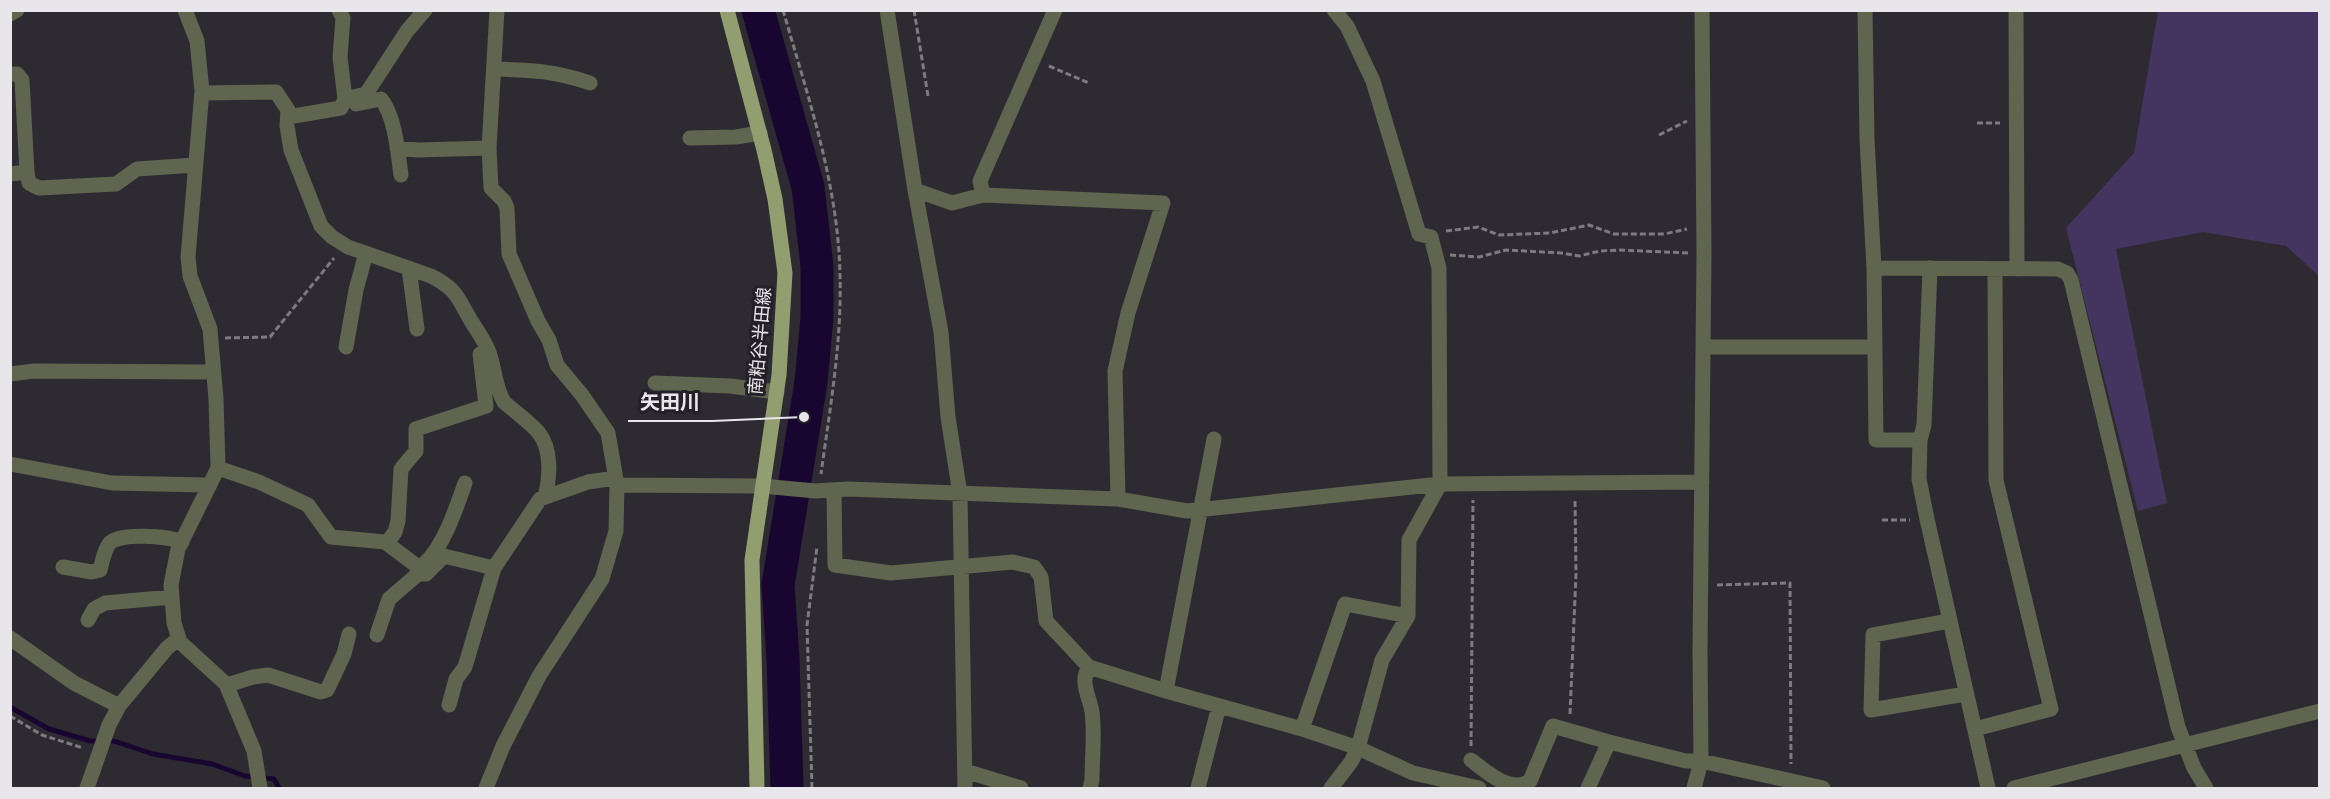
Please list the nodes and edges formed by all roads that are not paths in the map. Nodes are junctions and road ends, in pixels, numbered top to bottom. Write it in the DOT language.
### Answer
graph roads {
  1 [pos="17,10"];
  2 [pos="185,10"];
  3 [pos="339,10"];
  4 [pos="425,10"];
  5 [pos="498,10"];
  6 [pos="727,10"];
  7 [pos="887,10"];
  8 [pos="1055,10"];
  9 [pos="1334,10"];
  10 [pos="1702,10"];
  11 [pos="1865,10"];
  12 [pos="2016,10"];
  13 [pos="10,14"];
  14 [pos="495,69"];
  15 [pos="10,74"];
  16 [pos="590,83"];
  17 [pos="202,93"];
  18 [pos="344,103"];
  19 [pos="288,117"];
  20 [pos="760,133"];
  21 [pos="690,138"];
  22 [pos="397,148"];
  23 [pos="489,148"];
  24 [pos="195,165"];
  25 [pos="27,172"];
  26 [pos="10,174"];
  27 [pos="401,175"];
  28 [pos="915,190"];
  29 [pos="983,195"];
  30 [pos="366,253"];
  31 [pos="409,268"];
  32 [pos="1874,268"];
  33 [pos="1930,268"];
  34 [pos="1995,269"];
  35 [pos="2016,269"];
  36 [pos="476,327"];
  37 [pos="417,329"];
  38 [pos="346,347"];
  39 [pos="1704,347"];
  40 [pos="1875,347"];
  41 [pos="213,372"];
  42 [pos="10,374"];
  43 [pos="655,383"];
  44 [pos="777,392"];
  45 [pos="1214,439"];
  46 [pos="1920,440"];
  47 [pos="10,464"];
  48 [pos="218,468"];
  49 [pos="616,481"];
  50 [pos="1702,482"];
  51 [pos="465,483"];
  52 [pos="1440,484"];
  53 [pos="209,487"];
  54 [pos="765,487"];
  55 [pos="823,491"];
  56 [pos="960,494"];
  57 [pos="545,497"];
  58 [pos="1118,499"];
  59 [pos="1202,508"];
  60 [pos="182,542"];
  61 [pos="387,543"];
  62 [pos="63,567"];
  63 [pos="962,567"];
  64 [pos="494,568"];
  65 [pos="417,570"];
  66 [pos="172,597"];
  67 [pos="1408,616"];
  68 [pos="88,620"];
  69 [pos="1949,621"];
  70 [pos="349,634"];
  71 [pos="377,635"];
  72 [pos="10,638"];
  73 [pos="179,638"];
  74 [pos="1089,667"];
  75 [pos="227,686"];
  76 [pos="1166,691"];
  77 [pos="1965,694"];
  78 [pos="449,705"];
  79 [pos="119,706"];
  80 [pos="1219,706"];
  81 [pos="2319,711"];
  82 [pos="1302,729"];
  83 [pos="1975,729"];
  84 [pos="1609,742"];
  85 [pos="2186,744"];
  86 [pos="1358,748"];
  87 [pos="1471,760"];
  88 [pos="1701,761"];
  89 [pos="965,771"];
  90 [pos="258,788"];
  91 [pos="87,789"];
  92 [pos="486,789"];
  93 [pos="757,789"];
  94 [pos="965,789"];
  95 [pos="1021,789"];
  96 [pos="1090,789"];
  97 [pos="1198,789"];
  98 [pos="1331,789"];
  99 [pos="1479,789"];
  100 [pos="1588,789"];
  101 [pos="1694,789"];
  102 [pos="1823,789"];
  103 [pos="1988,789"];
  104 [pos="2014,789"];
  105 [pos="2206,789"];
  1 -- 13 [label="street"];
  2 -- 17 [label="street"];
  3 -- 18 [label="street"];
  4 -- 18 [label="street"];
  5 -- 14 [label="street"];
  6 -- 20 [label="main road, 南粕谷半田線"];
  7 -- 28 [label="street"];
  8 -- 29 [label="street"];
  9 -- 52 [label="street"];
  10 -- 39 [label="street"];
  11 -- 32 [label="street"];
  12 -- 35 [label="street"];
  14 -- 16 [label="street"];
  14 -- 23 [label="street"];
  15 -- 25 [label="street"];
  17 -- 19 [label="street"];
  17 -- 24 [label="street"];
  18 -- 19 [label="street"];
  18 -- 22 [label="street"];
  19 -- 30 [label="street"];
  20 -- 21 [label="street"];
  20 -- 44 [label="main road, 南粕谷半田線"];
  22 -- 23 [label="street"];
  22 -- 27 [label="street"];
  23 -- 49 [label="street"];
  24 -- 25 [label="street"];
  24 -- 41 [label="street"];
  25 -- 26 [label="street"];
  28 -- 29 [label="street"];
  28 -- 56 [label="street"];
  29 -- 58 [label="street"];
  30 -- 31 [label="street"];
  30 -- 38 [label="street"];
  31 -- 36 [label="street"];
  31 -- 37 [label="street"];
  32 -- 33 [label="street"];
  32 -- 40 [label="street"];
  33 -- 34 [label="street"];
  33 -- 46 [label="street"];
  34 -- 35 [label="street"];
  34 -- 83 [label="street"];
  35 -- 85 [label="street"];
  36 -- 57 [label="street"];
  36 -- 61 [label="street"];
  39 -- 40 [label="street"];
  39 -- 50 [label="street"];
  40 -- 46 [label="street"];
  41 -- 42 [label="street"];
  41 -- 48 [label="street"];
  43 -- 44 [label="street"];
  44 -- 54 [label="main road, 南粕谷半田線"];
  45 -- 59 [label="street"];
  46 -- 69 [label="street"];
  47 -- 53 [label="street"];
  48 -- 53 [label="street"];
  48 -- 61 [label="street"];
  49 -- 54 [label="street"];
  49 -- 57 [label="street"];
  49 -- 92 [label="street"];
  50 -- 52 [label="street"];
  50 -- 88 [label="street"];
  51 -- 65 [label="street"];
  52 -- 59 [label="street"];
  52 -- 67 [label="street"];
  53 -- 60 [label="street"];
  54 -- 55 [label="street"];
  54 -- 93 [label="main road, 南粕谷半田線"];
  55 -- 56 [label="street"];
  55 -- 63 [label="street"];
  56 -- 58 [label="street"];
  56 -- 63 [label="street"];
  57 -- 64 [label="street"];
  58 -- 59 [label="street"];
  59 -- 76 [label="street"];
  60 -- 62 [label="street"];
  60 -- 66 [label="street"];
  61 -- 65 [label="street"];
  63 -- 74 [label="street"];
  63 -- 89 [label="street"];
  64 -- 65 [label="street"];
  64 -- 78 [label="street"];
  65 -- 71 [label="street"];
  66 -- 68 [label="street"];
  66 -- 73 [label="street"];
  67 -- 82 [label="street"];
  67 -- 86 [label="street"];
  69 -- 77 [label="street"];
  69 -- 77 [label="street"];
  70 -- 75 [label="street"];
  72 -- 79 [label="street"];
  73 -- 75 [label="street"];
  73 -- 79 [label="street"];
  74 -- 76 [label="street"];
  74 -- 96 [label="street"];
  75 -- 90 [label="street"];
  76 -- 80 [label="street"];
  77 -- 83 [label="street"];
  79 -- 91 [label="street"];
  80 -- 82 [label="street"];
  80 -- 97 [label="street"];
  81 -- 85 [label="street"];
  82 -- 86 [label="street"];
  83 -- 103 [label="street"];
  84 -- 87 [label="street"];
  84 -- 88 [label="street"];
  84 -- 100 [label="street"];
  85 -- 104 [label="street"];
  85 -- 105 [label="street"];
  86 -- 98 [label="street"];
  86 -- 99 [label="street"];
  88 -- 101 [label="street"];
  88 -- 102 [label="street"];
  89 -- 94 [label="street"];
  89 -- 95 [label="street"];
}
